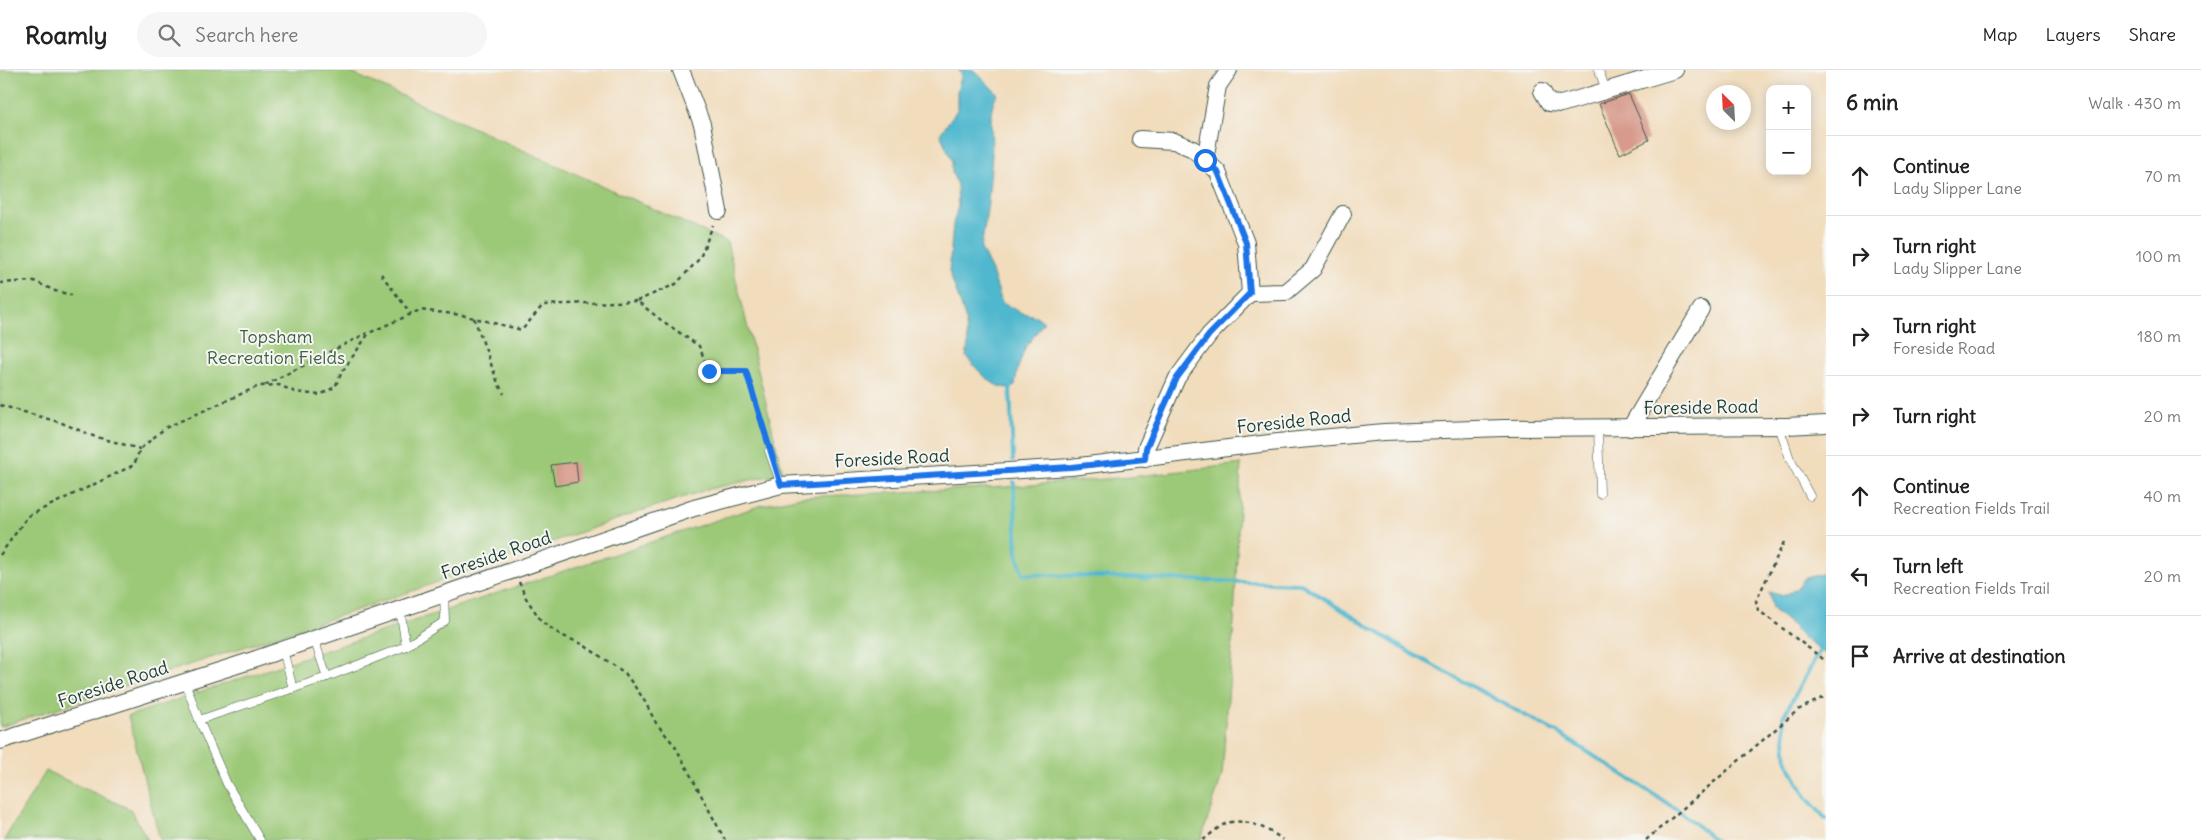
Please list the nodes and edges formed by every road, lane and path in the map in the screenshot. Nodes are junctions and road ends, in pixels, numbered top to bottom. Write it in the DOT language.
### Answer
graph roads {
  1 [pos="681,70"];
  2 [pos="1229,70"];
  3 [pos="1599,70"];
  4 [pos="1675,70"];
  5 [pos="1542,91"];
  6 [pos="1606,91"];
  7 [pos="1140,139"];
  8 [pos="1205,160"];
  9 [pos="719,210"];
  10 [pos="1343,214"];
  11 [pos="381,274"];
  12 [pos="0,284"];
  13 [pos="1250,293"];
  14 [pos="72,295"];
  15 [pos="637,301"];
  16 [pos="1702,309"];
  17 [pos="411,314"];
  18 [pos="474,318"];
  19 [pos="369,333"];
  20 [pos="259,386"];
  21 [pos="504,394"];
  22 [pos="0,405"];
  23 [pos="1826,424"];
  24 [pos="1779,426"];
  25 [pos="1598,428"];
  26 [pos="1630,428"];
  27 [pos="140,449"];
  28 [pos="769,451"];
  29 [pos="1145,459"];
  30 [pos="781,485"];
  31 [pos="1600,494"];
  32 [pos="1810,496"];
  33 [pos="1784,542"];
  34 [pos="0,555"];
  35 [pos="518,578"];
  36 [pos="444,594"];
  37 [pos="400,609"];
  38 [pos="314,639"];
  39 [pos="406,646"];
  40 [pos="283,650"];
  41 [pos="1825,660"];
  42 [pos="326,677"];
  43 [pos="185,682"];
  44 [pos="292,689"];
  45 [pos="1826,696"];
  46 [pos="199,720"];
  47 [pos="0,741"];
  48 [pos="260,840"];
  49 [pos="725,840"];
  50 [pos="1203,840"];
  51 [pos="1283,840"];
  52 [pos="1646,840"];
  1 -- 9 [label="street"];
  2 -- 8 [label="street"];
  3 -- 6 [label="lane"];
  4 -- 6 [label="street"];
  5 -- 6 [label="street"];
  7 -- 8 [label="street"];
  8 -- 13 [label="street"];
  9 -- 15 [label="path"];
  10 -- 13 [label="street"];
  11 -- 17 [label="path"];
  12 -- 14 [label="path"];
  13 -- 29 [label="street"];
  15 -- 18 [label="path"];
  15 -- 28 [label="path"];
  16 -- 26 [label="street"];
  17 -- 18 [label="path"];
  17 -- 19 [label="path"];
  18 -- 21 [label="path"];
  19 -- 20 [label="path"];
  19 -- 20 [label="path"];
  20 -- 27 [label="path"];
  22 -- 27 [label="path"];
  23 -- 24 [label="street, Foreside Road"];
  24 -- 26 [label="street, Foreside Road"];
  24 -- 32 [label="lane"];
  25 -- 26 [label="street, Foreside Road"];
  25 -- 29 [label="street, Foreside Road"];
  25 -- 31 [label="lane"];
  27 -- 34 [label="path"];
  28 -- 30 [label="lane"];
  29 -- 30 [label="street, Foreside Road"];
  30 -- 36 [label="street, Foreside Road"];
  33 -- 41 [label="path"];
  35 -- 49 [label="path"];
  36 -- 37 [label="street, Foreside Road"];
  36 -- 39 [label="lane"];
  37 -- 38 [label="street, Foreside Road"];
  37 -- 39 [label="lane"];
  38 -- 40 [label="street, Foreside Road"];
  38 -- 42 [label="lane"];
  39 -- 42 [label="lane"];
  40 -- 43 [label="street, Foreside Road"];
  40 -- 44 [label="lane"];
  42 -- 44 [label="lane"];
  43 -- 46 [label="lane"];
  43 -- 47 [label="street, Foreside Road"];
  44 -- 46 [label="lane"];
  45 -- 52 [label="path"];
  46 -- 48 [label="lane"];
  50 -- 51 [label="path"];
}
